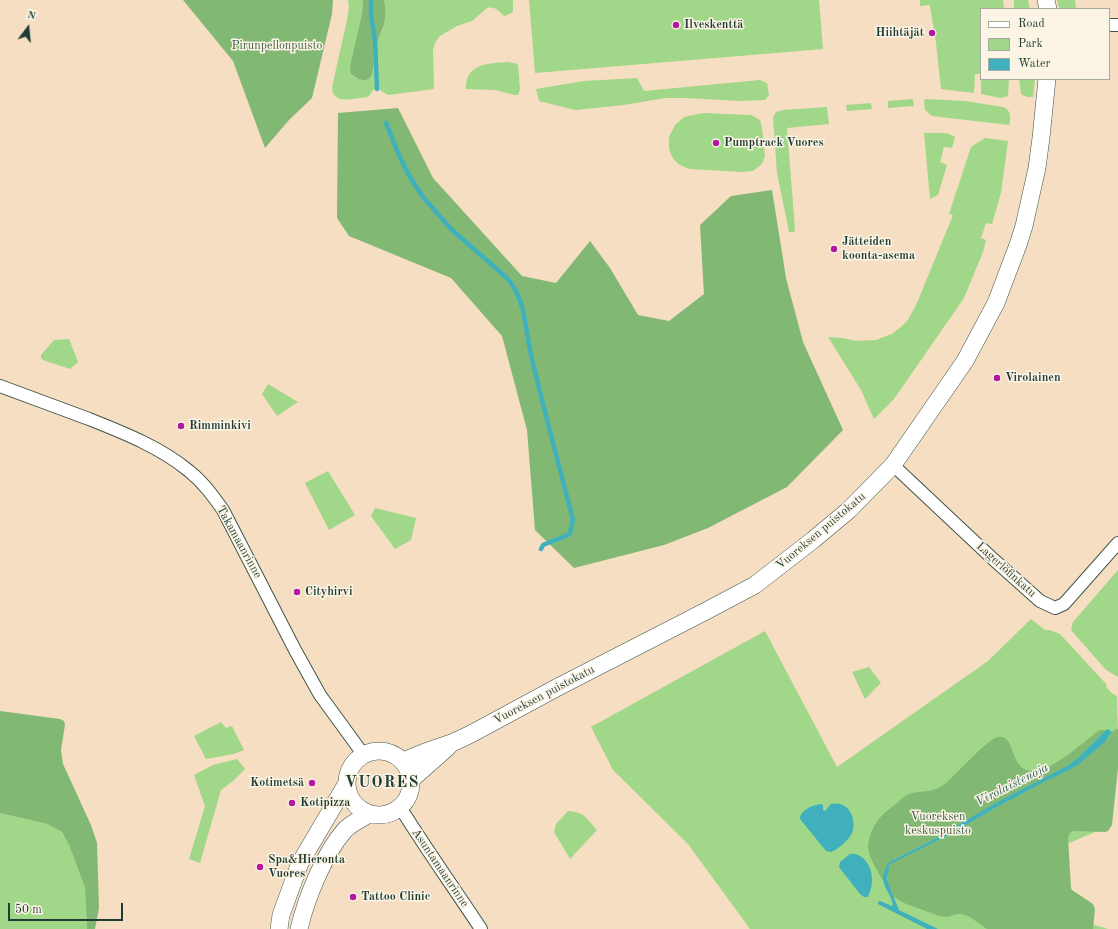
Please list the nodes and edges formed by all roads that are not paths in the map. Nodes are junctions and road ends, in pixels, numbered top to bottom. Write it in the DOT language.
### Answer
graph roads {
  1 [pos="1047,80"];
  2 [pos="0,386"];
  3 [pos="893,465"];
  4 [pos="1118,543"];
  5 [pos="454,742"];
  6 [pos="364,754"];
  7 [pos="403,761"];
  8 [pos="412,779"];
  9 [pos="347,783"];
  10 [pos="400,807"];
  11 [pos="369,814"];
  12 [pos="279,929"];
  13 [pos="299,929"];
  14 [pos="481,929"];
  1 -- 3 [label="main road, Vuoreksen puistokatu"];
  2 -- 6 [label="street, Takamaanrinne"];
  3 -- 4 [label="street, Lagerlöfinkatu"];
  3 -- 5 [label="main road, Vuoreksen puistokatu"];
  5 -- 7 [label="main road, Vuoreksen puistokatu"];
  5 -- 8 [label="main road, Vuoreksen puistokatu"];
  6 -- 7 [label="main road"];
  6 -- 9 [label="main road"];
  7 -- 8 [label="main road"];
  8 -- 10 [label="main road"];
  9 -- 11 [label="main road"];
  9 -- 12 [label="main road"];
  10 -- 11 [label="main road"];
  10 -- 14 [label="street, Asuntamaanrinne"];
  11 -- 13 [label="main road"];
}
